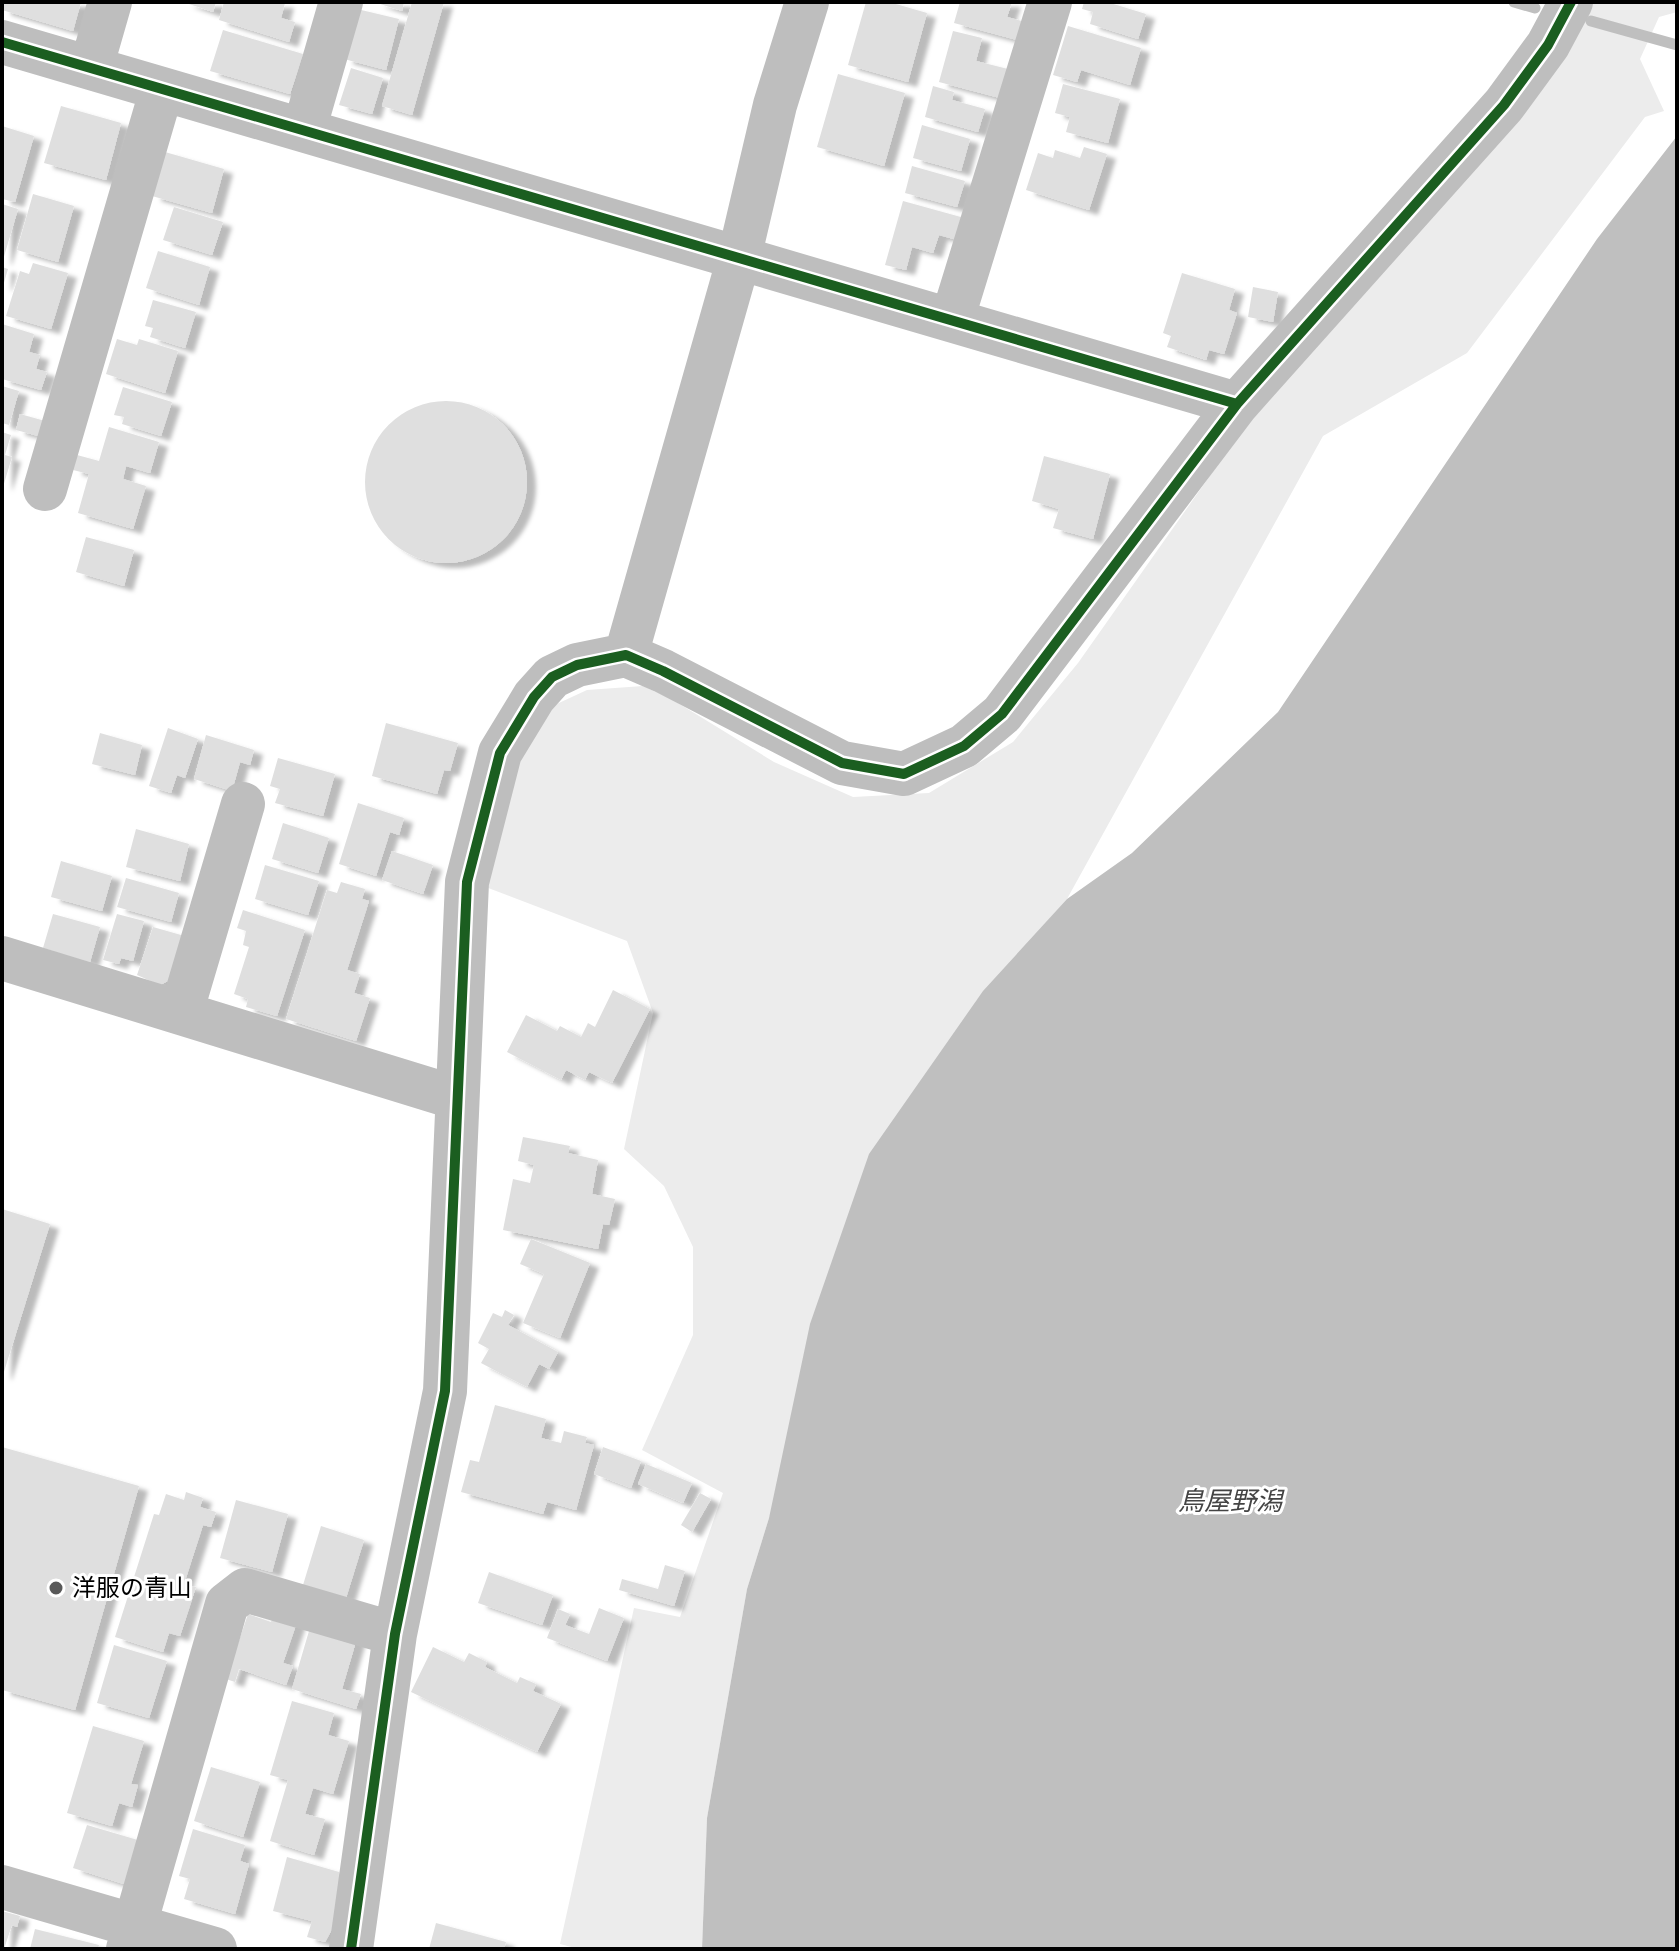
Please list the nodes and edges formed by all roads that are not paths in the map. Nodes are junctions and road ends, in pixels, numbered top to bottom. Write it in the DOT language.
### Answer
graph roads {
  1 [pos="110,2"];
  2 [pos="341,2"];
  3 [pos="807,2"];
  4 [pos="1050,2"];
  5 [pos="1571,2"];
  6 [pos="2,42"];
  7 [pos="91,68"];
  8 [pos="162,89"];
  9 [pos="304,130"];
  10 [pos="739,258"];
  11 [pos="952,320"];
  12 [pos="1237,404"];
  13 [pos="45,489"];
  14 [pos="626,655"];
  15 [pos="243,804"];
  16 [pos="2,958"];
  17 [pos="181,1013"];
  18 [pos="457,1098"];
  19 [pos="395,1634"];
  20 [pos="2,1887"];
  21 [pos="132,1937"];
  22 [pos="215,1949"];
  23 [pos="351,1949"];
  1 -- 7 [label="street"];
  2 -- 9 [label="street"];
  3 -- 10 [label="street"];
  4 -- 11 [label="street"];
  5 -- 12 [label="street"];
  6 -- 7 [label="street"];
  7 -- 8 [label="street"];
  8 -- 9 [label="street"];
  8 -- 13 [label="street"];
  9 -- 10 [label="street"];
  10 -- 11 [label="street"];
  10 -- 14 [label="street"];
  11 -- 12 [label="street"];
  12 -- 14 [label="street"];
  14 -- 18 [label="street"];
  15 -- 17 [label="street"];
  16 -- 17 [label="street"];
  17 -- 18 [label="street"];
  18 -- 19 [label="street"];
  19 -- 21 [label="street"];
  19 -- 23 [label="street"];
  20 -- 21 [label="street"];
  21 -- 22 [label="street"];
}
